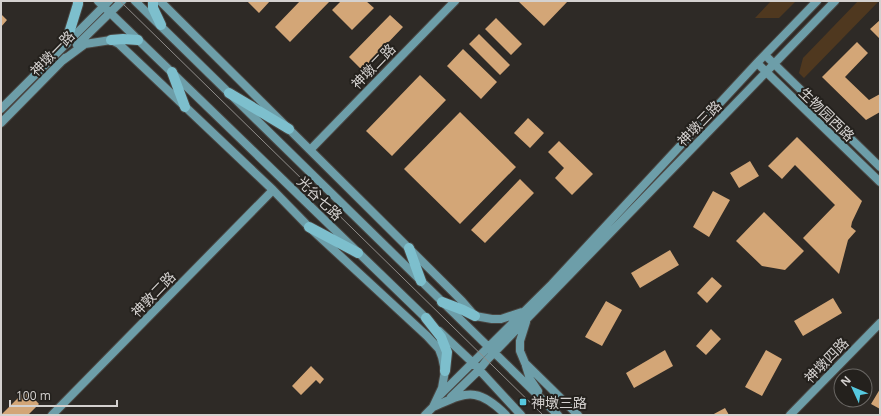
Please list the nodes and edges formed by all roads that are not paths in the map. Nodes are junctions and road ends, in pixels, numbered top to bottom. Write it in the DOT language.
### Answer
graph roads {
  1 [pos="122,1"];
  2 [pos="135,1"];
  3 [pos="153,1"];
  4 [pos="160,1"];
  5 [pos="455,1"];
  6 [pos="818,1"];
  7 [pos="835,1"];
  8 [pos="78,2"];
  9 [pos="103,3"];
  10 [pos="110,12"];
  11 [pos="161,25"];
  12 [pos="111,40"];
  13 [pos="138,40"];
  14 [pos="66,43"];
  15 [pos="764,55"];
  16 [pos="62,61"];
  17 [pos="757,63"];
  18 [pos="774,64"];
  19 [pos="172,72"];
  20 [pos="766,72"];
  21 [pos="229,93"];
  22 [pos="185,107"];
  23 [pos="1,109"];
  24 [pos="1,123"];
  25 [pos="289,129"];
  26 [pos="310,150"];
  27 [pos="880,166"];
  28 [pos="880,182"];
  29 [pos="273,190"];
  30 [pos="309,227"];
  31 [pos="409,248"];
  32 [pos="358,253"];
  33 [pos="421,281"];
  34 [pos="442,302"];
  35 [pos="523,312"];
  36 [pos="475,316"];
  37 [pos="426,318"];
  38 [pos="526,321"];
  39 [pos="880,323"];
  40 [pos="491,350"];
  41 [pos="525,363"];
  42 [pos="472,364"];
  43 [pos="479,370"];
  44 [pos="445,371"];
  45 [pos="475,394"];
  46 [pos="438,397"];
  47 [pos="543,400"];
  48 [pos="448,401"];
  49 [pos="508,401"];
  50 [pos="433,406"];
  51 [pos="52,415"];
  52 [pos="425,415"];
  53 [pos="506,415"];
  54 [pos="521,415"];
  55 [pos="558,415"];
  56 [pos="578,415"];
  57 [pos="790,415"];
  1 -- 10 [label="street, 神墩一路"];
  2 -- 11 [label="street, 光谷七路"];
  3 -- 11 [label="main road"];
  4 -- 25 [label="street"];
  5 -- 26 [label="street, 神墩二路"];
  6 -- 15 [label="street, 神墩三路"];
  7 -- 18 [label="street, 神墩三路"];
  8 -- 14 [label="main road"];
  9 -- 10 [label="street, 光谷七路"];
  9 -- 14 [label="street, 神墩一路"];
  10 -- 13 [label="street, 光谷七路"];
  10 -- 16 [label="street, 神墩一路"];
  11 -- 21 [label="street, 光谷七路"];
  12 -- 13 [label="main road"];
  12 -- 16 [label="street"];
  12 -- 22 [label="street"];
  13 -- 19 [label="street, 光谷七路"];
  14 -- 23 [label="street, 神墩一路"];
  15 -- 17 [label="street, 神墩三路"];
  15 -- 18 [label="street, 生物园西路"];
  16 -- 24 [label="street, 神墩一路"];
  17 -- 20 [label="street, 生物园西路"];
  17 -- 35 [label="street, 神墩三路"];
  18 -- 20 [label="street, 神墩三路"];
  18 -- 27 [label="street, 生物园西路"];
  19 -- 22 [label="main road"];
  19 -- 32 [label="street, 光谷七路"];
  20 -- 28 [label="street, 生物园西路"];
  20 -- 38 [label="street, 神墩三路"];
  21 -- 25 [label="main road"];
  21 -- 33 [label="street, 光谷七路"];
  22 -- 29 [label="street"];
  25 -- 26 [label="street"];
  26 -- 31 [label="street"];
  29 -- 30 [label="street"];
  29 -- 51 [label="street, 神敦二路"];
  30 -- 32 [label="main road"];
  30 -- 44 [label="street"];
  31 -- 33 [label="main road"];
  31 -- 36 [label="street"];
  32 -- 37 [label="street, 光谷七路"];
  33 -- 34 [label="street, 光谷七路"];
  34 -- 36 [label="main road"];
  34 -- 40 [label="street, 光谷七路"];
  35 -- 36 [label="street"];
  35 -- 40 [label="street, 神墩三路"];
  37 -- 42 [label="street, 光谷七路"];
  37 -- 44 [label="main road"];
  38 -- 40 [label="street, 神墩三路"];
  38 -- 41 [label="street"];
  39 -- 57 [label="street, 神墩四路"];
  40 -- 42 [label="street, 神墩三路"];
  40 -- 43 [label="street, 神墩三路"];
  40 -- 47 [label="street, 光谷七路"];
  41 -- 47 [label="street"];
  41 -- 56 [label="street"];
  42 -- 43 [label="street, 光谷七路"];
  42 -- 46 [label="street, 神墩三路"];
  43 -- 48 [label="street, 神墩三路"];
  43 -- 49 [label="street, 光谷七路"];
  44 -- 46 [label="street"];
  45 -- 48 [label="street"];
  45 -- 49 [label="street"];
  45 -- 53 [label="street"];
  46 -- 50 [label="street"];
  47 -- 55 [label="street, 光谷七路"];
  48 -- 50 [label="street"];
  49 -- 54 [label="street, 光谷七路"];
  50 -- 52 [label="street"];
}
